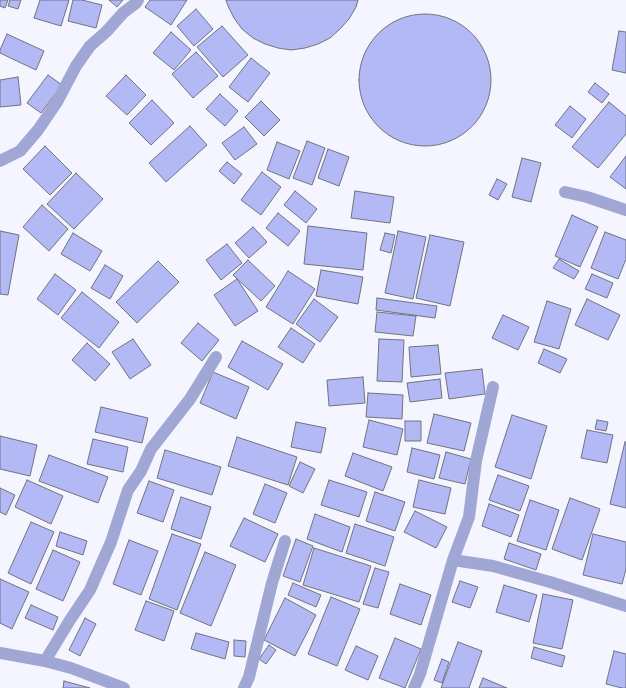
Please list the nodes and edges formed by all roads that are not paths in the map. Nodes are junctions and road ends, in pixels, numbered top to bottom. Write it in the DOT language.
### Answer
graph roads {
  1 [pos="138,0"];
  2 [pos="0,161"];
  3 [pos="565,192"];
  4 [pos="626,210"];
  5 [pos="216,357"];
  6 [pos="493,387"];
  7 [pos="285,541"];
  8 [pos="453,560"];
  9 [pos="626,606"];
  10 [pos="0,653"];
  11 [pos="45,661"];
  12 [pos="124,688"];
  13 [pos="244,688"];
  14 [pos="414,688"];
  1 -- 2 [label="street"];
  3 -- 4 [label="street"];
  5 -- 11 [label="street"];
  6 -- 8 [label="street"];
  7 -- 13 [label="street"];
  8 -- 9 [label="street"];
  8 -- 14 [label="street"];
  10 -- 11 [label="street"];
  11 -- 12 [label="street"];
}
